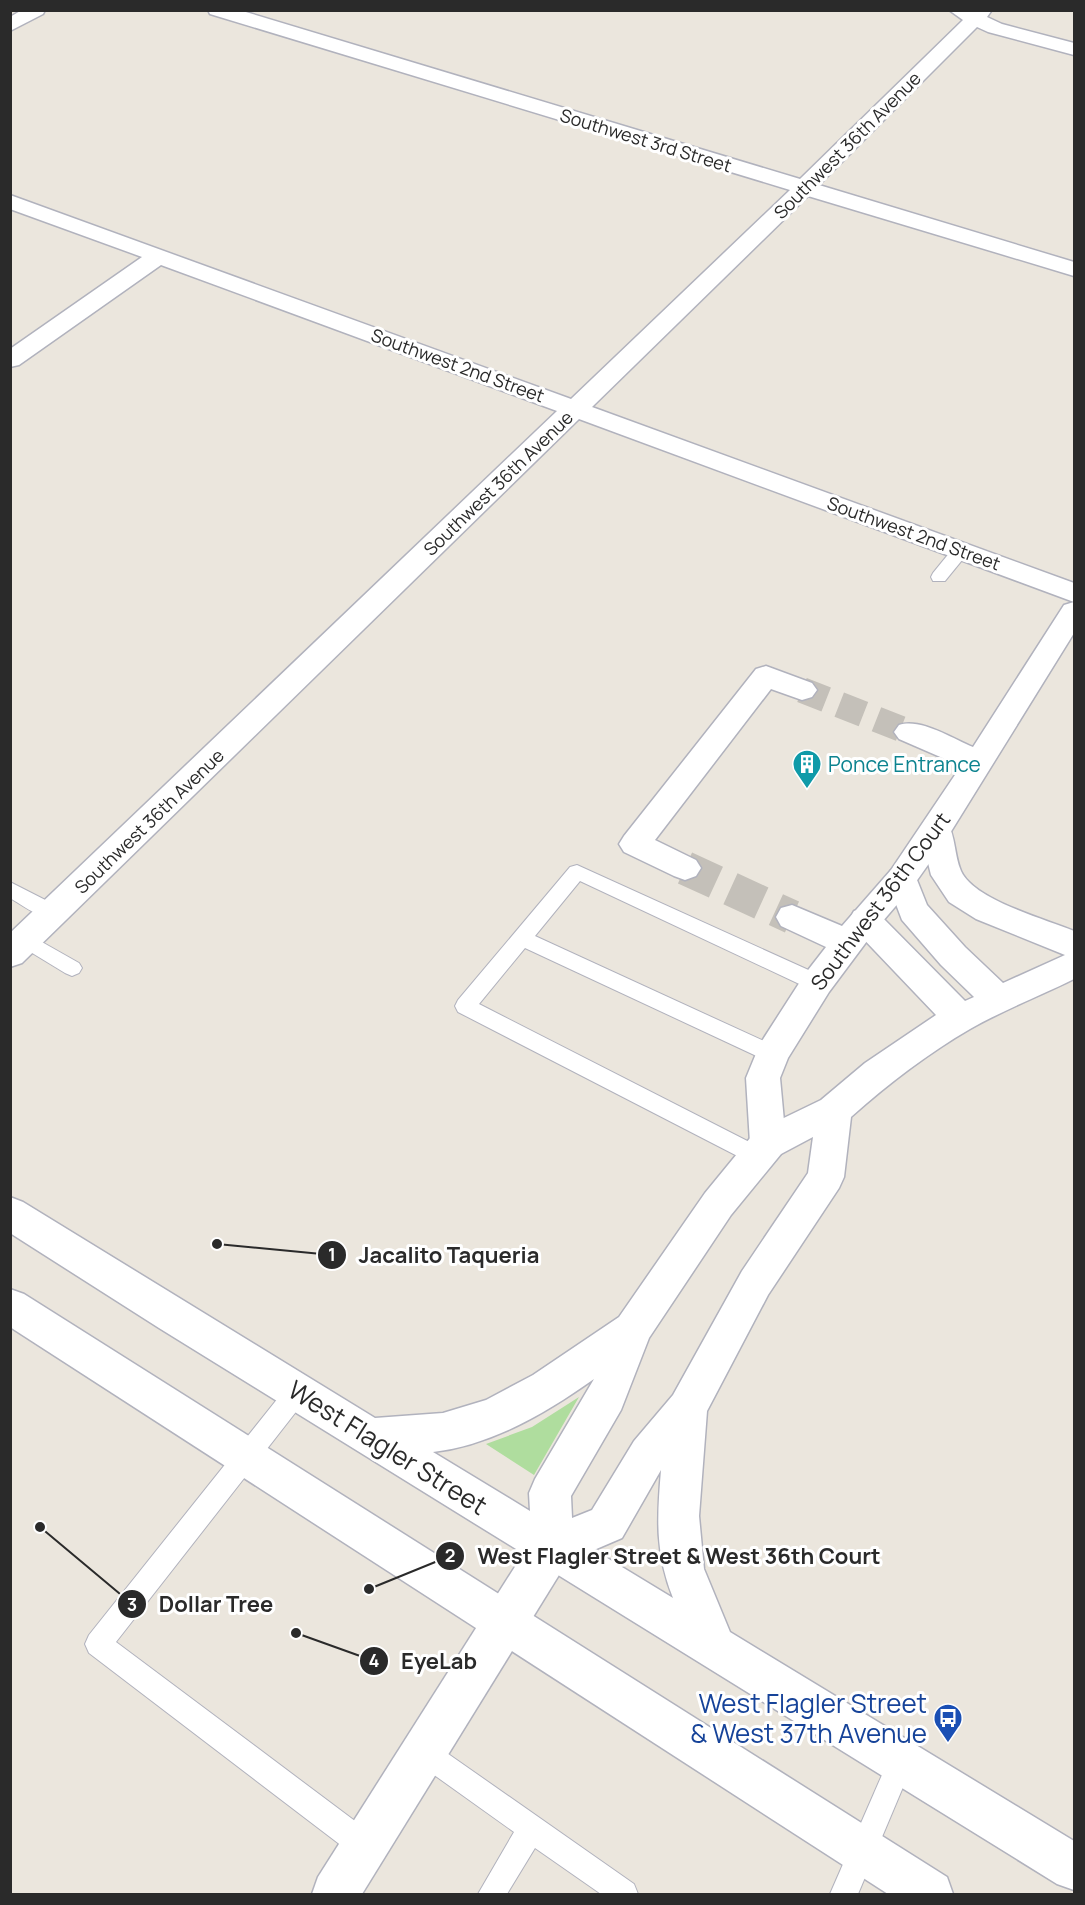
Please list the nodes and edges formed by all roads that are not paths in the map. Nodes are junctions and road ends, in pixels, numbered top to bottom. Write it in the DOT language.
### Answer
graph roads {
  1 [pos="36,10"];
  2 [pos="217,10"];
  3 [pos="972,13"];
  4 [pos="10,25"];
  5 [pos="1074,49"];
  6 [pos="804,188"];
  7 [pos="10,201"];
  8 [pos="159,256"];
  9 [pos="1074,269"];
  10 [pos="10,360"];
  11 [pos="576,408"];
  12 [pos="961,550"];
  13 [pos="939,577"];
  14 [pos="1074,593"];
  15 [pos="1074,611"];
  16 [pos="802,690"];
  17 [pos="909,732"];
  18 [pos="979,762"];
  19 [pos="936,830"];
  20 [pos="686,868"];
  21 [pos="902,878"];
  22 [pos="10,889"];
  23 [pos="54,913"];
  24 [pos="792,917"];
  25 [pos="856,931"];
  26 [pos="522,938"];
  27 [pos="1074,945"];
  28 [pos="18,947"];
  29 [pos="1074,966"];
  30 [pos="72,968"];
  31 [pos="817,983"];
  32 [pos="998,999"];
  33 [pos="960,1018"];
  34 [pos="772,1054"];
  35 [pos="834,1110"];
  36 [pos="762,1149"];
  37 [pos="10,1213"];
  38 [pos="10,1306"];
  39 [pos="633,1329"];
  40 [pos="298,1391"];
  41 [pos="687,1408"];
  42 [pos="371,1437"];
  43 [pos="246,1457"];
  44 [pos="552,1547"];
  45 [pos="506,1622"];
  46 [pos="714,1647"];
  47 [pos="425,1753"];
  48 [pos="901,1761"];
  49 [pos="531,1829"];
  50 [pos="365,1846"];
  51 [pos="863,1852"];
  52 [pos="1074,1868"];
  53 [pos="335,1894"];
  54 [pos="492,1894"];
  55 [pos="624,1894"];
  56 [pos="844,1894"];
  57 [pos="930,1894"];
  1 -- 4 [label="street"];
  2 -- 6 [label="street, Southwest 3rd Street"];
  3 -- 5 [label="street"];
  3 -- 6 [label="street, Southwest 36th Avenue"];
  6 -- 9 [label="street, Southwest 3rd Street"];
  6 -- 11 [label="street, Southwest 36th Avenue"];
  7 -- 8 [label="street, Southwest 2nd Street"];
  8 -- 10 [label="street"];
  8 -- 11 [label="street, Southwest 2nd Street"];
  11 -- 12 [label="street, Southwest 2nd Street"];
  11 -- 23 [label="street, Southwest 36th Avenue"];
  12 -- 13 [label="lane"];
  12 -- 14 [label="street, Southwest 2nd Street"];
  15 -- 18 [label="street, Southwest 36th Court"];
  16 -- 20 [label="street"];
  17 -- 18 [label="street"];
  18 -- 19 [label="street, Southwest 36th Court"];
  19 -- 21 [label="street, Southwest 36th Court"];
  19 -- 27 [label="street"];
  21 -- 25 [label="street, Southwest 36th Court"];
  21 -- 32 [label="street"];
  22 -- 23 [label="lane"];
  23 -- 28 [label="street, Southwest 36th Avenue"];
  24 -- 25 [label="street"];
  25 -- 31 [label="street, Southwest 36th Court"];
  25 -- 33 [label="street"];
  26 -- 31 [label="lane"];
  26 -- 34 [label="lane"];
  26 -- 36 [label="lane"];
  28 -- 30 [label="lane"];
  29 -- 32 [label="street"];
  31 -- 34 [label="street, Southwest 36th Court"];
  32 -- 33 [label="street"];
  33 -- 35 [label="street"];
  34 -- 36 [label="street, Southwest 36th Court"];
  35 -- 36 [label="street"];
  35 -- 41 [label="street"];
  36 -- 39 [label="street"];
  37 -- 40 [label="street, West Flagler Street"];
  38 -- 43 [label="street"];
  39 -- 42 [label="street"];
  39 -- 44 [label="street"];
  40 -- 42 [label="street, West Flagler Street"];
  40 -- 43 [label="lane"];
  41 -- 44 [label="street"];
  41 -- 46 [label="street"];
  42 -- 44 [label="street, West Flagler Street"];
  43 -- 45 [label="street"];
  43 -- 50 [label="lane"];
  44 -- 45 [label="street"];
  44 -- 46 [label="street, West Flagler Street"];
  45 -- 47 [label="street"];
  45 -- 51 [label="street"];
  46 -- 48 [label="street, West Flagler Street"];
  47 -- 49 [label="lane"];
  47 -- 50 [label="street"];
  48 -- 51 [label="lane"];
  48 -- 52 [label="street, West Flagler Street"];
  49 -- 54 [label="lane"];
  49 -- 55 [label="lane"];
  50 -- 53 [label="street"];
  51 -- 56 [label="lane"];
  51 -- 57 [label="street"];
}
